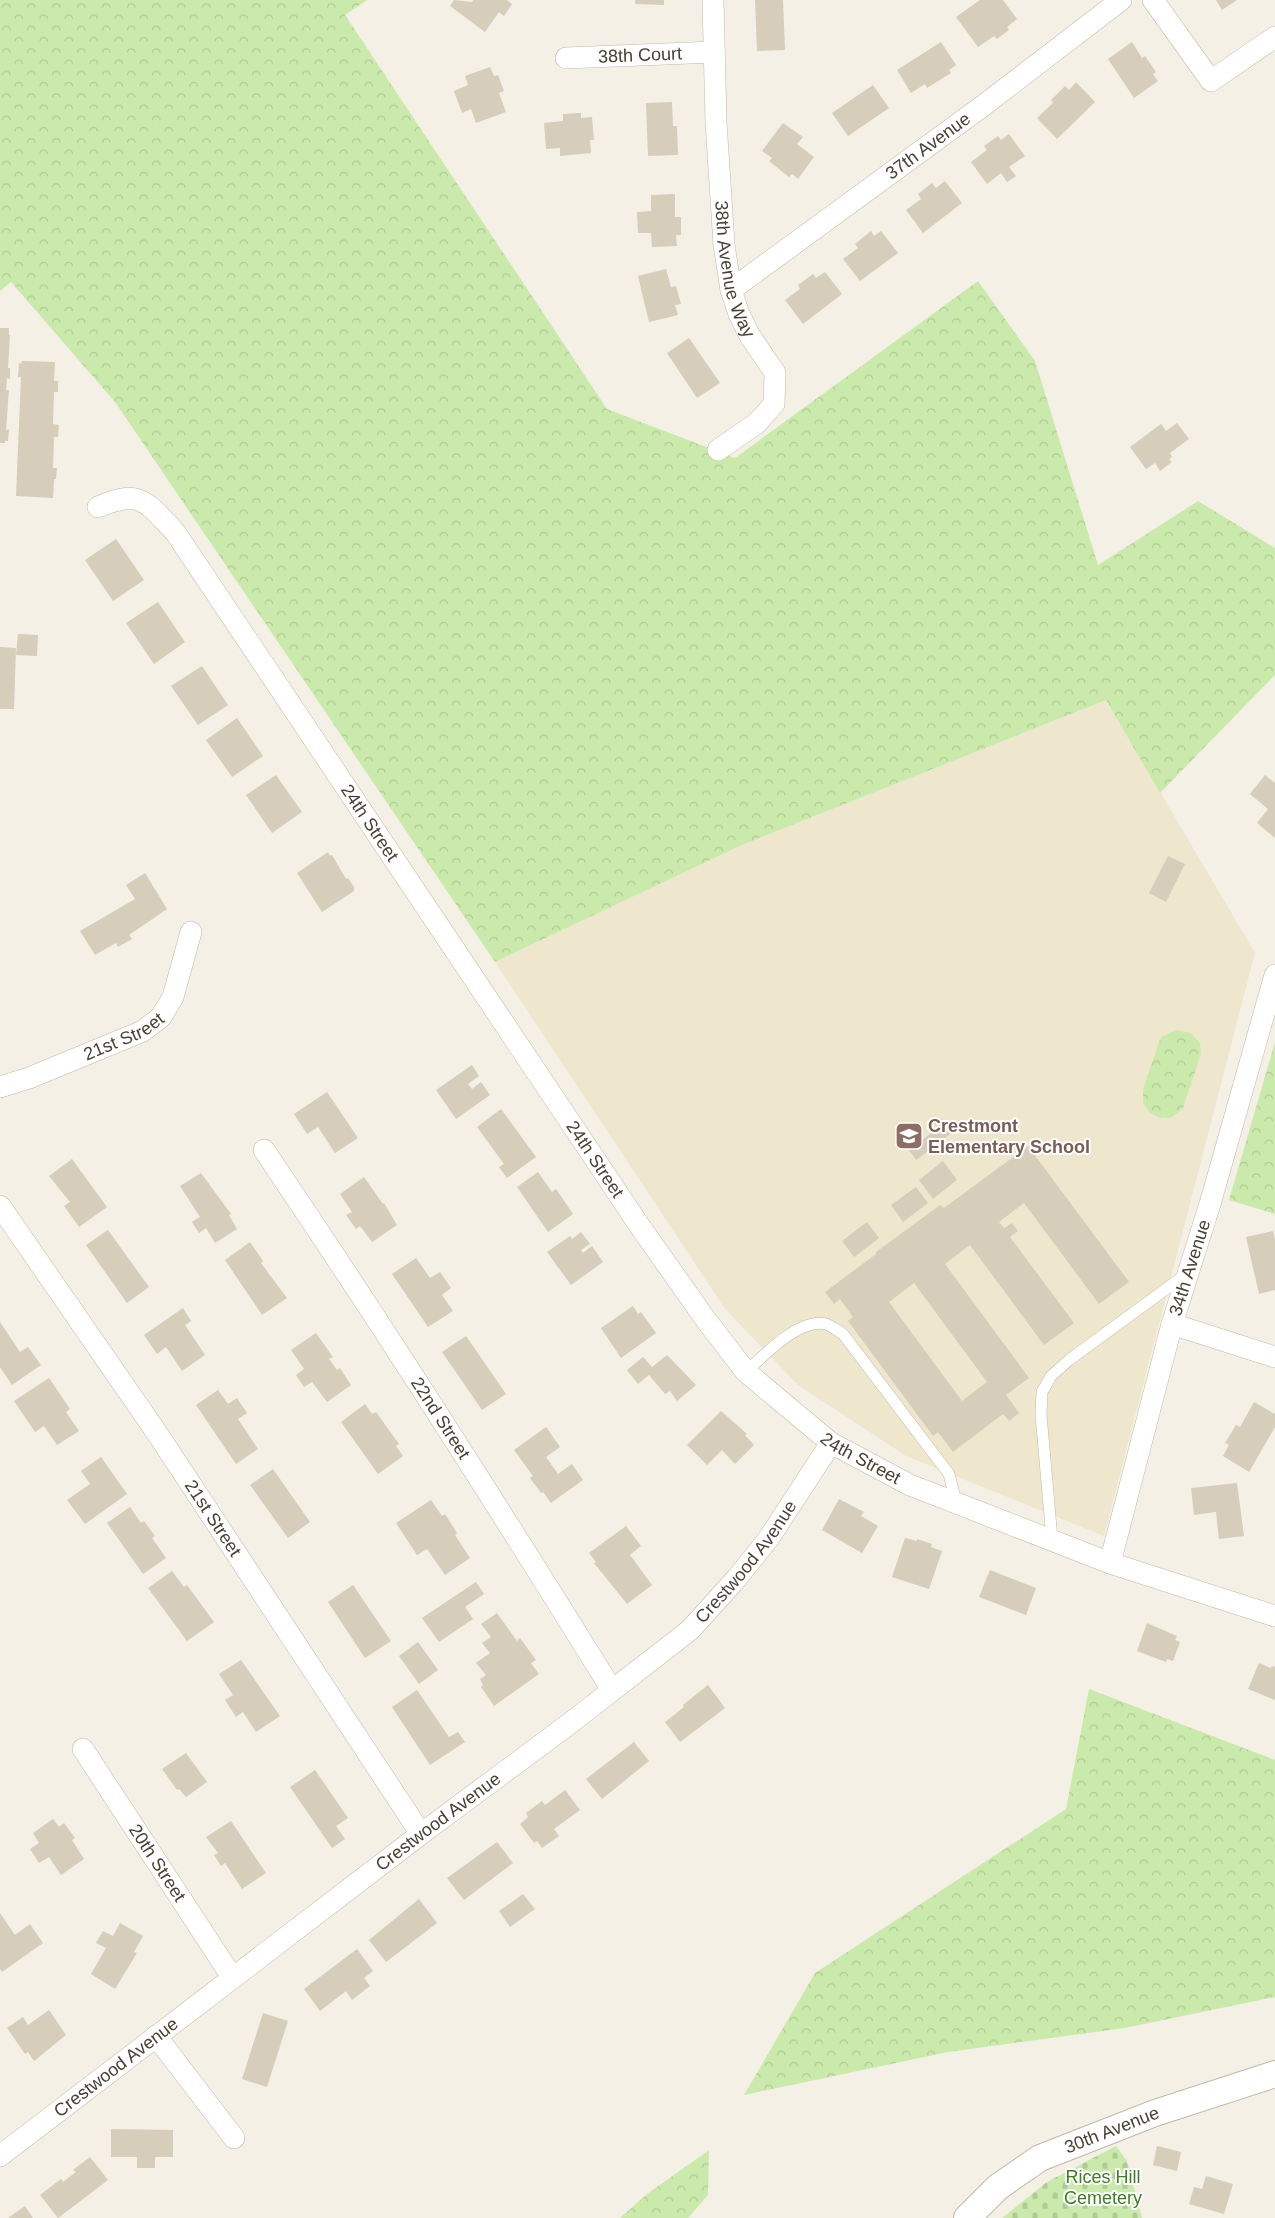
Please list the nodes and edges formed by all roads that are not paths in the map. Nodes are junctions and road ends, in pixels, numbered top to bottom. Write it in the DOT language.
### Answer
graph roads {
  1 [pos="713,0"];
  2 [pos="1121,0"];
  3 [pos="1153,0"];
  4 [pos="1275,37"];
  5 [pos="714,52"];
  6 [pos="566,58"];
  7 [pos="731,290"];
  8 [pos="718,450"];
  9 [pos="98,506"];
  10 [pos="191,932"];
  11 [pos="1275,975"];
  12 [pos="0,1087"];
  13 [pos="264,1150"];
  14 [pos="0,1206"];
  15 [pos="1188,1273"];
  16 [pos="1172,1324"];
  17 [pos="1275,1357"];
  18 [pos="746,1372"];
  19 [pos="831,1443"];
  20 [pos="956,1502"];
  21 [pos="1052,1539"];
  22 [pos="1110,1563"];
  23 [pos="1275,1616"];
  24 [pos="612,1690"];
  25 [pos="83,1748"];
  26 [pos="421,1834"];
  27 [pos="232,1977"];
  28 [pos="156,2036"];
  29 [pos="1275,2074"];
  30 [pos="234,2138"];
  31 [pos="3,2146"];
  32 [pos="967,2218"];
  1 -- 5 [label="street, 38th Avenue Way"];
  2 -- 7 [label="street, 37th Avenue"];
  3 -- 4 [label="street"];
  5 -- 6 [label="street, 38th Court"];
  5 -- 7 [label="street, 38th Avenue Way"];
  7 -- 8 [label="street, 38th Avenue Way"];
  9 -- 18 [label="street, 24th Street"];
  10 -- 12 [label="street, 21st Street"];
  11 -- 15 [label="street, 34th Avenue"];
  13 -- 24 [label="street, 22nd Street"];
  14 -- 26 [label="street, 21st Street"];
  15 -- 16 [label="street, 34th Avenue"];
  15 -- 21 [label="lane"];
  16 -- 17 [label="street"];
  16 -- 22 [label="street, 34th Avenue"];
  18 -- 19 [label="street, 24th Street"];
  18 -- 20 [label="lane"];
  19 -- 20 [label="street, 24th Street"];
  19 -- 24 [label="street, Crestwood Avenue"];
  20 -- 21 [label="street, 24th Street"];
  21 -- 22 [label="street, 24th Street"];
  22 -- 23 [label="street, 24th Street"];
  24 -- 26 [label="street, Crestwood Avenue"];
  25 -- 27 [label="street, 20th Street"];
  26 -- 27 [label="street, Crestwood Avenue"];
  27 -- 28 [label="street, Crestwood Avenue"];
  28 -- 30 [label="street"];
  28 -- 31 [label="street, Crestwood Avenue"];
  29 -- 32 [label="street, 30th Avenue"];
}
